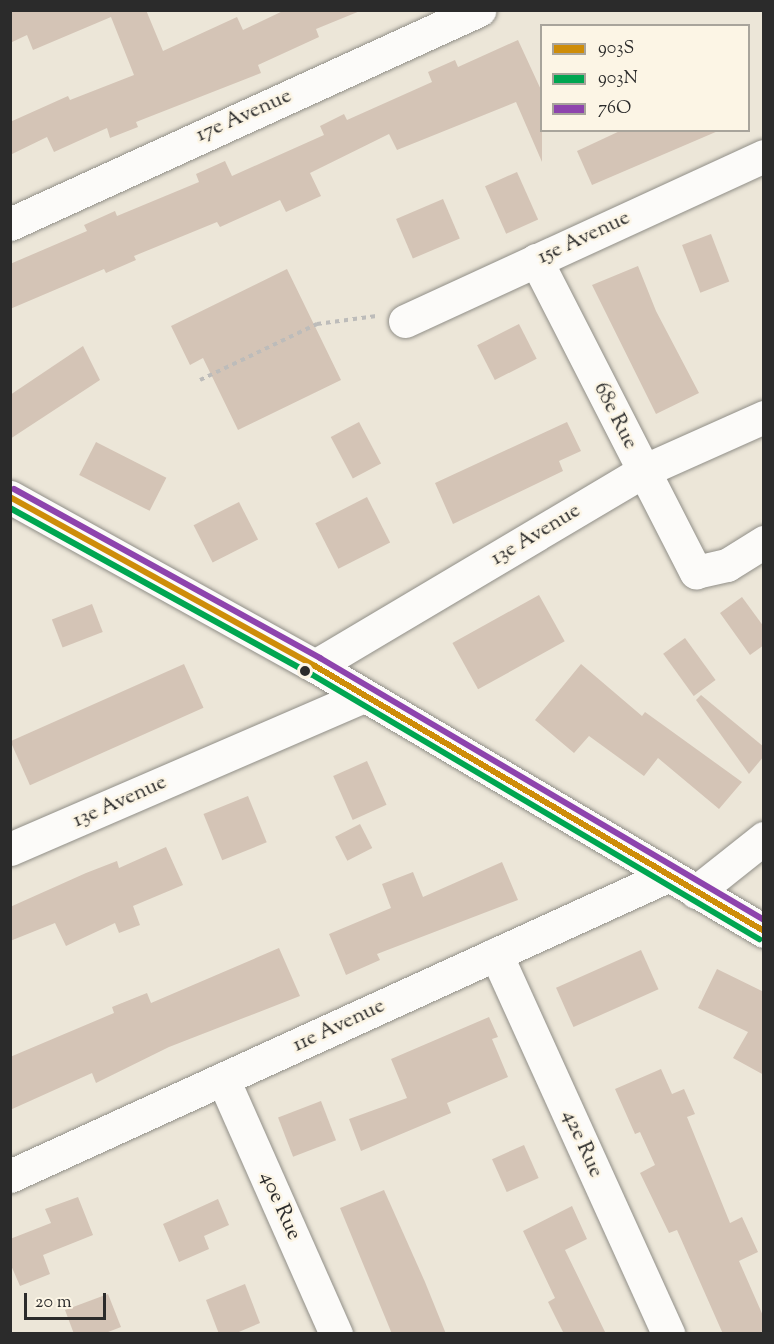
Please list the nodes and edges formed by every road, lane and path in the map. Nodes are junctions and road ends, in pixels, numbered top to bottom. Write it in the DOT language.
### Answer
graph roads {
  1 [pos="480,10"];
  2 [pos="764,156"];
  3 [pos="10,224"];
  4 [pos="536,260"];
  5 [pos="391,319"];
  6 [pos="200,380"];
  7 [pos="764,417"];
  8 [pos="643,471"];
  9 [pos="16,506"];
  10 [pos="764,542"];
  11 [pos="315,666"];
  12 [pos="361,697"];
  13 [pos="764,838"];
  14 [pos="10,849"];
  15 [pos="667,876"];
  16 [pos="696,892"];
  17 [pos="764,931"];
  18 [pos="496,954"];
  19 [pos="223,1079"];
  20 [pos="10,1176"];
  21 [pos="336,1334"];
  22 [pos="668,1334"];
  1 -- 3 [label="street, 17e Avenue"];
  2 -- 4 [label="street, 15e Avenue"];
  4 -- 5 [label="street, 15e Avenue"];
  4 -- 8 [label="street, 68e Rue"];
  5 -- 6 [label="path"];
  7 -- 8 [label="street, 13e Avenue"];
  8 -- 10 [label="street, 68e Rue"];
  8 -- 11 [label="street, 13e Avenue"];
  9 -- 11 [label="street"];
  11 -- 12 [label="street"];
  12 -- 14 [label="street, 13e Avenue"];
  12 -- 15 [label="street"];
  13 -- 16 [label="street"];
  15 -- 16 [label="street"];
  15 -- 18 [label="street, 11e Avenue"];
  16 -- 17 [label="street"];
  18 -- 19 [label="street, 11e Avenue"];
  18 -- 22 [label="street, 42e Rue"];
  19 -- 20 [label="street, 11e Avenue"];
  19 -- 21 [label="street, 40e Rue"];
}
